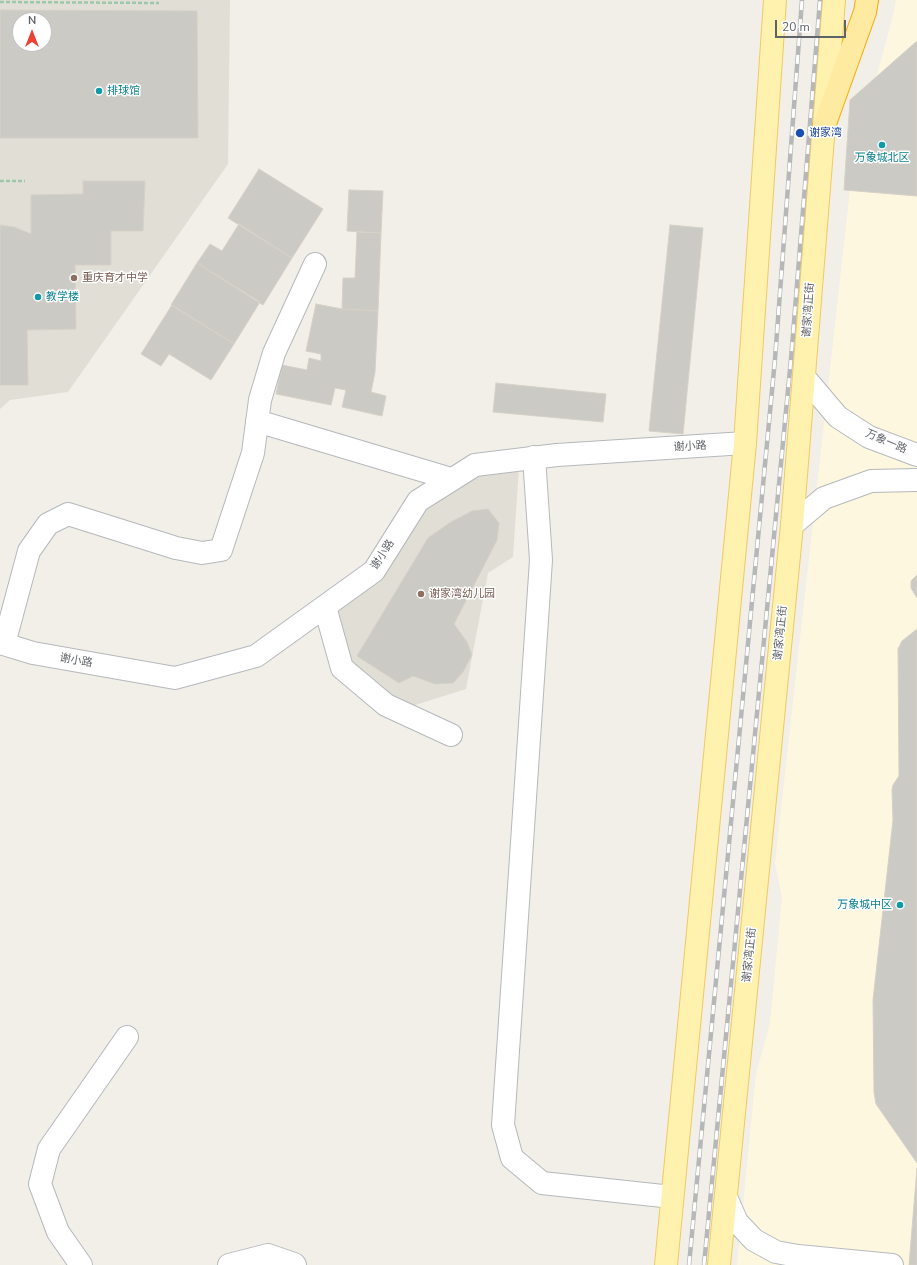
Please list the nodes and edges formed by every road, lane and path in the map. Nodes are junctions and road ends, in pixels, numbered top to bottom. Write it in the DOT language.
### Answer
graph roads {
  1 [pos="834,0"];
  2 [pos="867,0"];
  3 [pos="66,1"];
  4 [pos="775,1"];
  5 [pos="0,2"];
  6 [pos="159,3"];
  7 [pos="823,129"];
  8 [pos="25,180"];
  9 [pos="0,181"];
  10 [pos="315,264"];
  11 [pos="804,377"];
  12 [pos="257,421"];
  13 [pos="745,443"];
  14 [pos="917,455"];
  15 [pos="534,458"];
  16 [pos="451,479"];
  17 [pos="917,480"];
  18 [pos="792,525"];
  19 [pos="325,607"];
  20 [pos="2,644"];
  21 [pos="451,735"];
  22 [pos="127,1037"];
  23 [pos="672,1197"];
  24 [pos="726,1197"];
  25 [pos="80,1265"];
  26 [pos="229,1265"];
  27 [pos="295,1265"];
  28 [pos="666,1265"];
  29 [pos="719,1265"];
  30 [pos="892,1265"];
  1 -- 7 [label="main road, 谢家湾正街"];
  2 -- 7 [label="highway"];
  3 -- 5 [label="path"];
  3 -- 6 [label="path"];
  4 -- 13 [label="main road"];
  7 -- 11 [label="main road, 谢家湾正街"];
  8 -- 9 [label="path"];
  10 -- 12 [label="street"];
  11 -- 14 [label="street, 万象一路"];
  11 -- 18 [label="main road, 谢家湾正街"];
  12 -- 16 [label="street"];
  12 -- 20 [label="street"];
  13 -- 15 [label="street, 谢小路"];
  13 -- 23 [label="main road"];
  15 -- 16 [label="street, 谢小路"];
  15 -- 23 [label="street"];
  16 -- 19 [label="street, 谢小路"];
  17 -- 18 [label="street"];
  18 -- 24 [label="main road, 谢家湾正街"];
  19 -- 20 [label="street, 谢小路"];
  19 -- 21 [label="street"];
  22 -- 25 [label="street"];
  23 -- 28 [label="main road"];
  24 -- 29 [label="main road, 谢家湾正街"];
  24 -- 30 [label="street"];
  26 -- 27 [label="street"];
}
